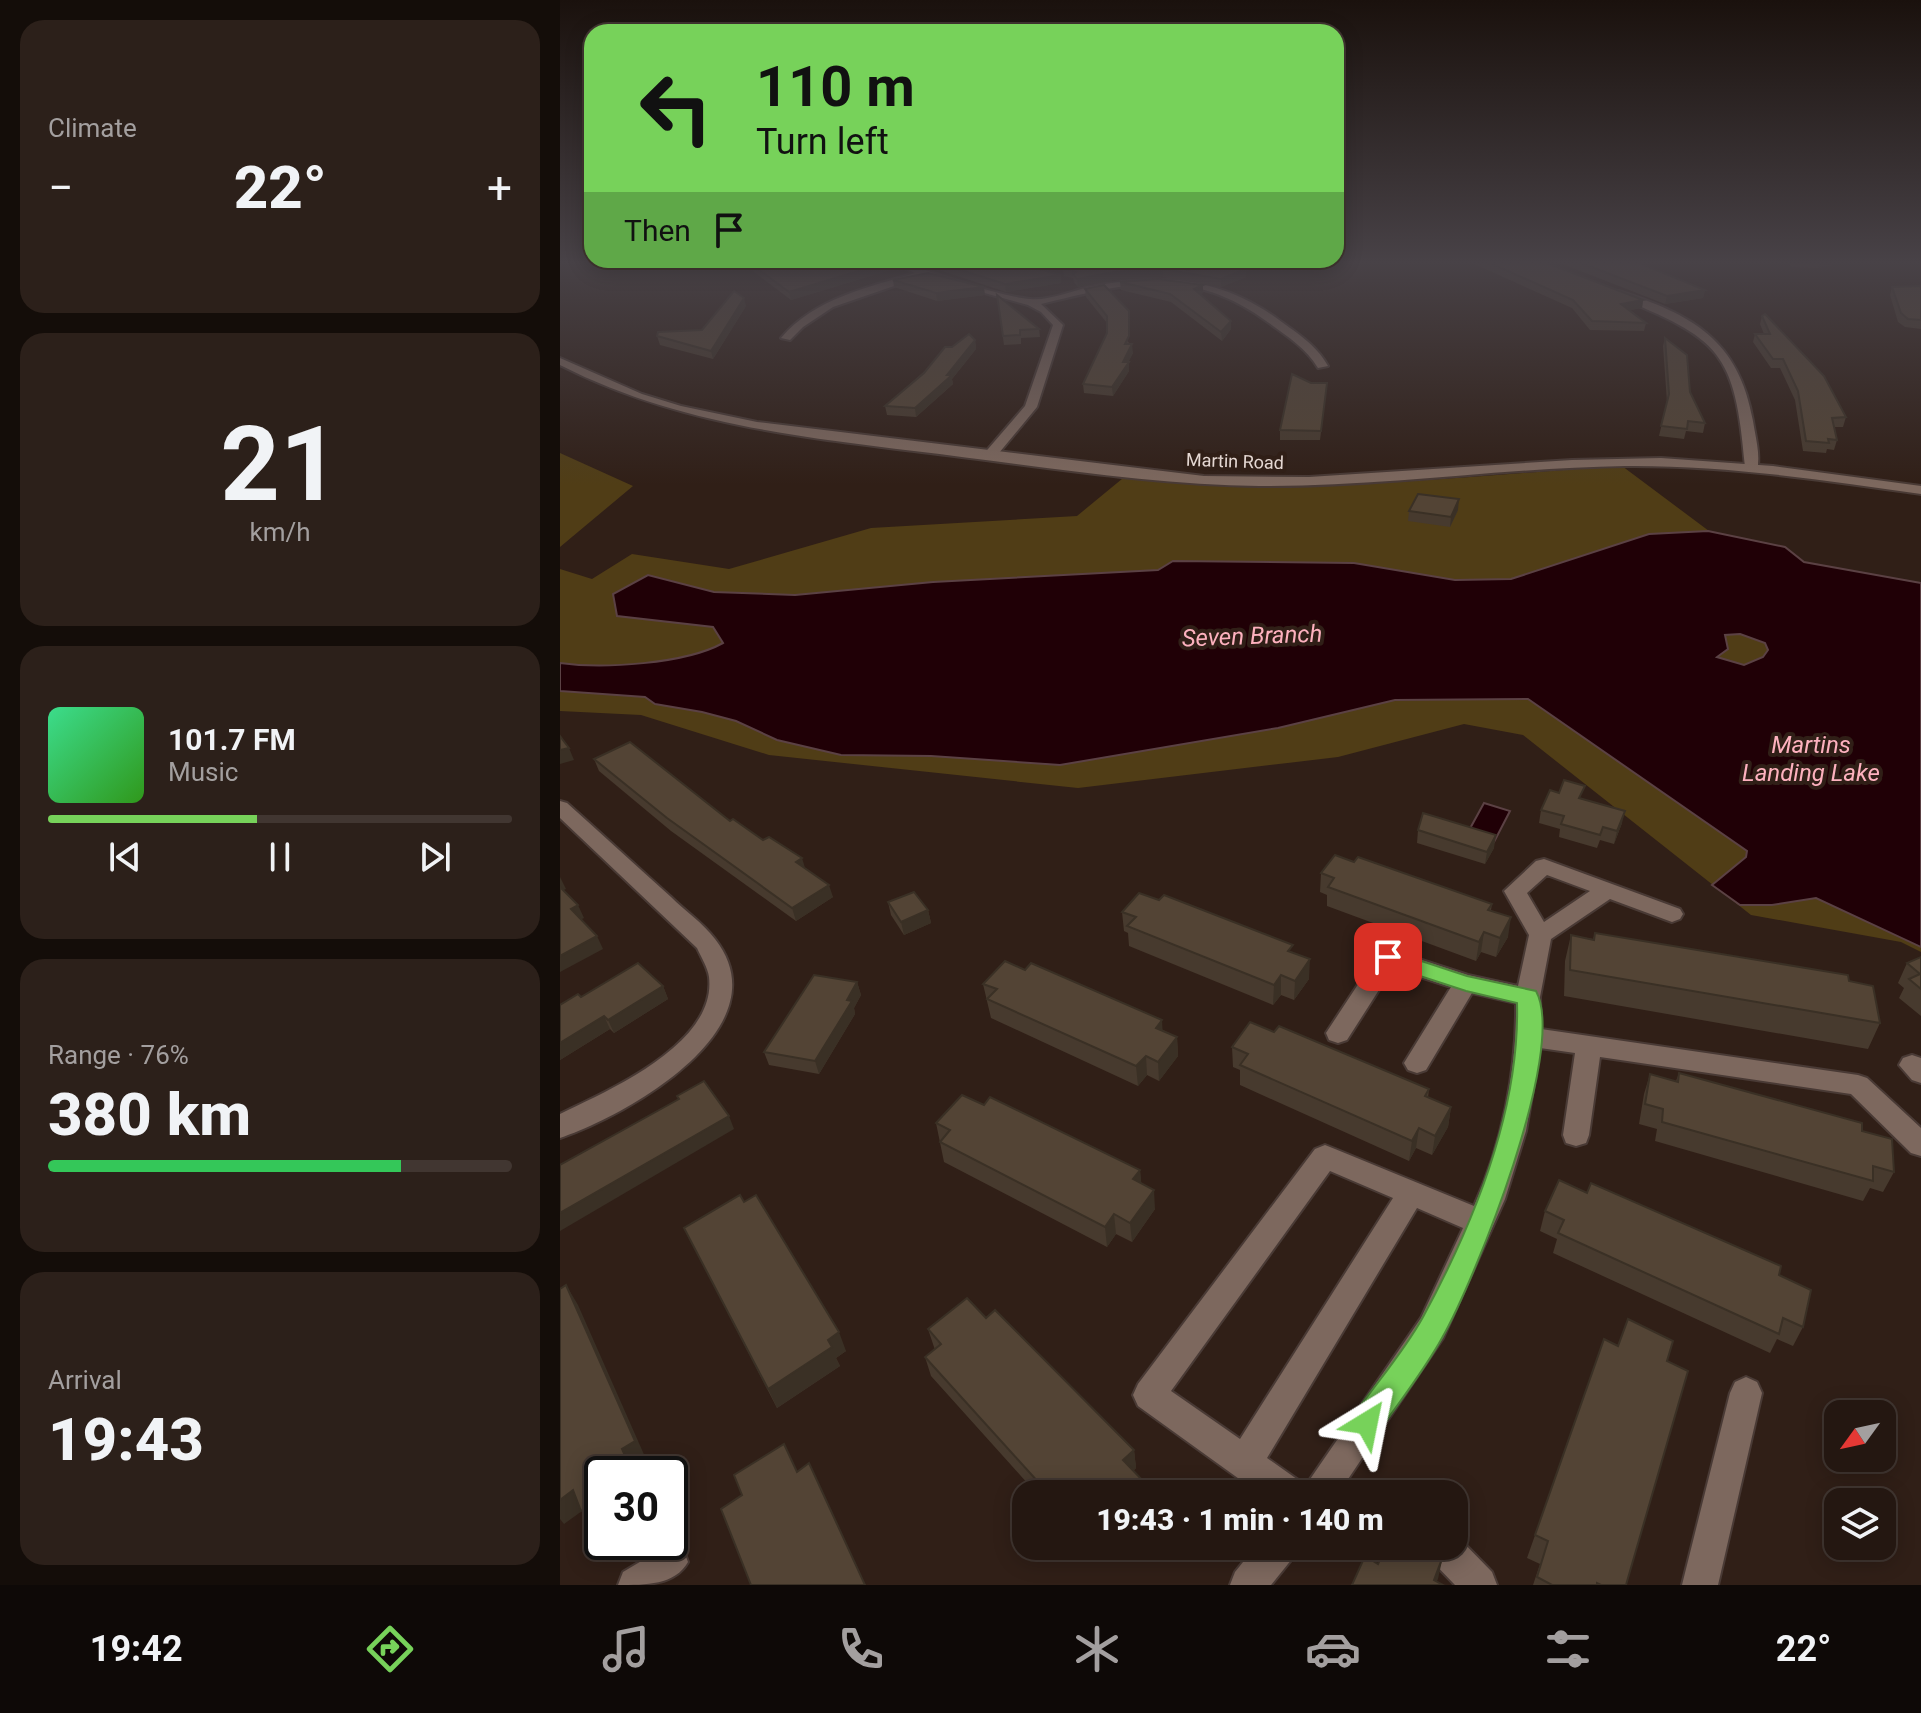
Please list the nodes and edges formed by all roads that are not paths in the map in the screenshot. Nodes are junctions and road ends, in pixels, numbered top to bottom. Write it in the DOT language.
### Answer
graph roads {
  1 [pos="1057,337"];
  2 [pos="1293,337"];
  3 [pos="1703,337"];
  4 [pos="560,361"];
  5 [pos="1322,366"];
  6 [pos="989,456"];
  7 [pos="1752,467"];
  8 [pos="1921,490"];
  9 [pos="560,807"];
  10 [pos="1608,890"];
  11 [pos="1672,914"];
  12 [pos="1540,935"];
  13 [pos="1466,983"];
  14 [pos="1528,997"];
  15 [pos="1338,1033"];
  16 [pos="1529,1037"];
  17 [pos="1589,1046"];
  18 [pos="1417,1063"];
  19 [pos="560,1127"];
  20 [pos="1576,1135"];
  21 [pos="1921,1145"];
  22 [pos="1411,1193"];
  23 [pos="1481,1222"];
  24 [pos="1746,1393"];
  25 [pos="1245,1463"];
  26 [pos="1269,1480"];
  27 [pos="1328,1480"];
  28 [pos="1268,1560"];
  29 [pos="1456,1560"];
  30 [pos="670,1562"];
  31 [pos="636,1585"];
  32 [pos="1248,1585"];
  33 [pos="1479,1585"];
  34 [pos="1700,1585"];
  1 -- 6 [label="street"];
  2 -- 5 [label="street"];
  3 -- 7 [label="street"];
  4 -- 6 [label="street, Martin Road"];
  6 -- 7 [label="street, Martin Road"];
  7 -- 8 [label="street, Martin Road"];
  9 -- 19 [label="street"];
  10 -- 11 [label="street"];
  10 -- 12 [label="street"];
  10 -- 12 [label="street"];
  12 -- 14 [label="street"];
  13 -- 14 [label="street"];
  13 -- 15 [label="street"];
  13 -- 18 [label="street"];
  14 -- 16 [label="street"];
  16 -- 17 [label="street"];
  16 -- 23 [label="street"];
  17 -- 20 [label="street"];
  17 -- 21 [label="street"];
  22 -- 23 [label="street"];
  22 -- 25 [label="street"];
  22 -- 25 [label="street"];
  23 -- 27 [label="street"];
  24 -- 34 [label="street"];
  25 -- 26 [label="street"];
  28 -- 32 [label="street"];
  29 -- 33 [label="street"];
  30 -- 31 [label="street"];
}
